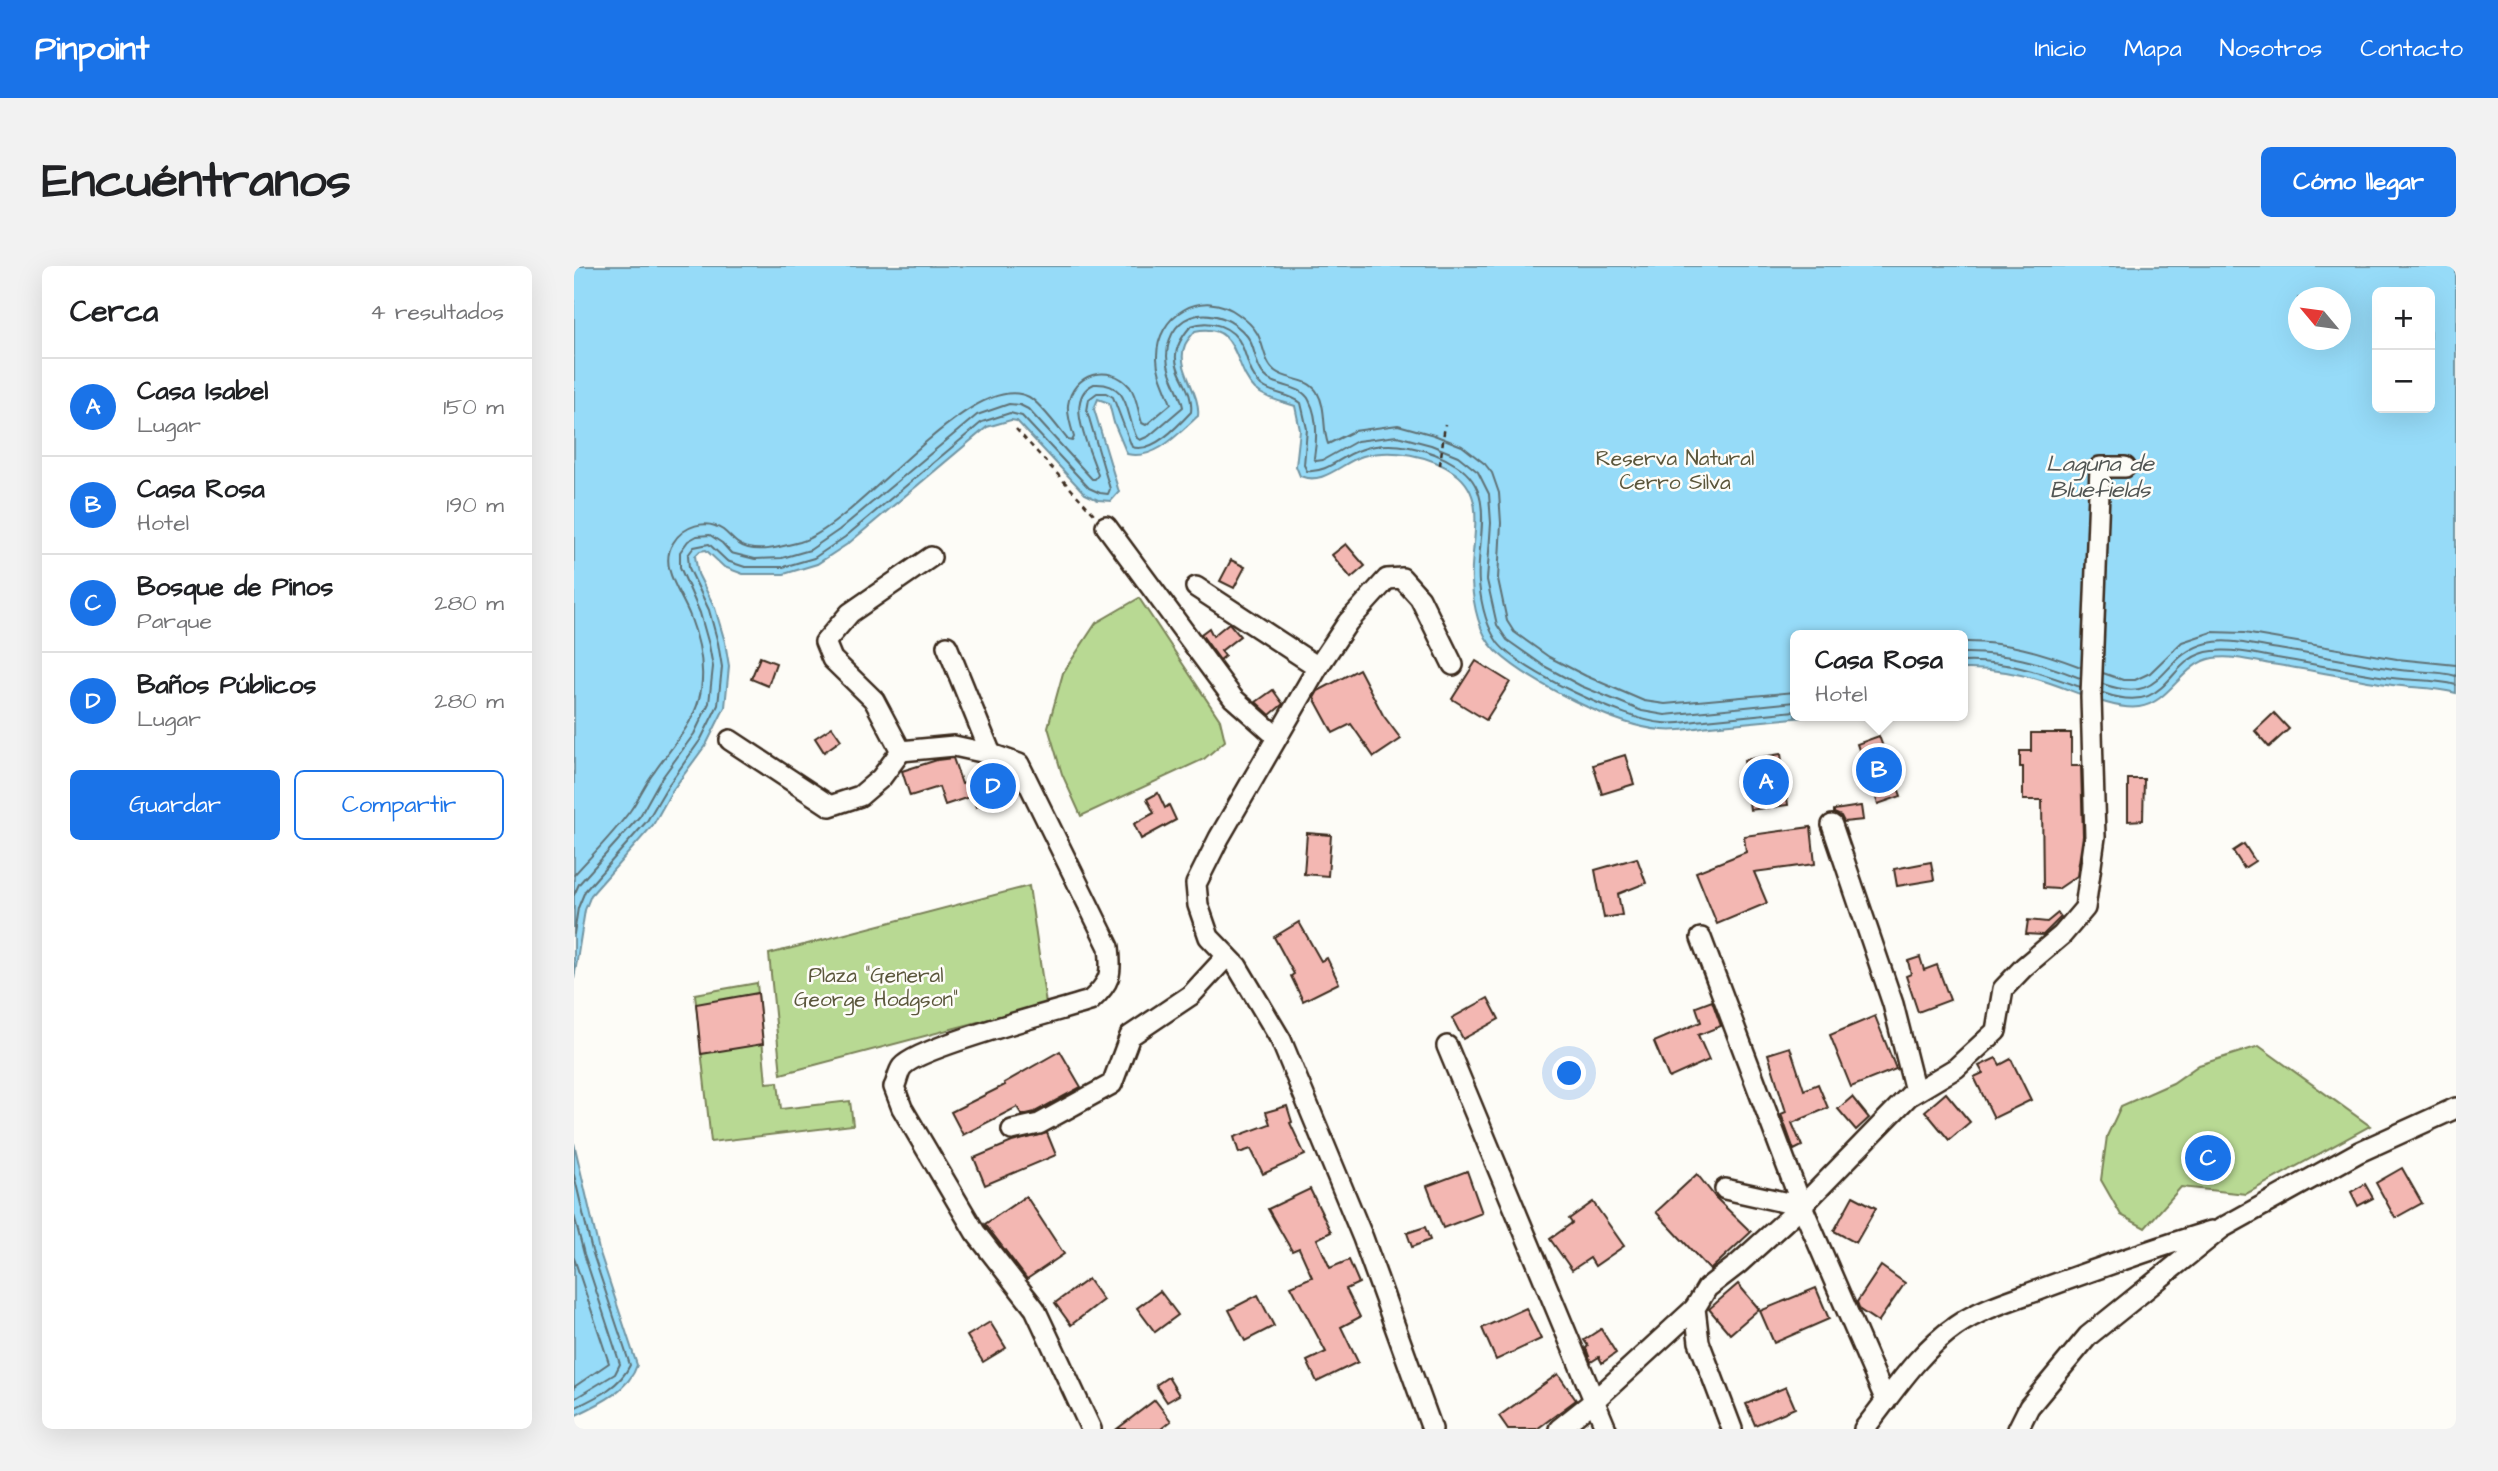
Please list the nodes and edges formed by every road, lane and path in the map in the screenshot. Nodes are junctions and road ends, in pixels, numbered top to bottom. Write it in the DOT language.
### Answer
graph roads {
  1 [pos="1446,424"];
  2 [pos="1016,429"];
  3 [pos="1440,466"];
  4 [pos="2125,467"];
  5 [pos="1106,526"];
  6 [pos="932,557"];
  7 [pos="1196,587"];
  8 [pos="947,646"];
  9 [pos="1453,665"];
  10 [pos="1318,667"];
  11 [pos="1277,737"];
  12 [pos="730,740"];
  13 [pos="901,751"];
  14 [pos="991,754"];
  15 [pos="1832,825"];
  16 [pos="1701,938"];
  17 [pos="1227,956"];
  18 [pos="1447,1046"];
  19 [pos="1915,1091"];
  20 [pos="2456,1108"];
  21 [pos="1012,1130"];
  22 [pos="1725,1189"];
  23 [pos="1801,1206"];
  24 [pos="2222,1228"];
  25 [pos="1695,1308"];
  26 [pos="1594,1401"];
  27 [pos="1886,1401"];
  28 [pos="1091,1429"];
  29 [pos="1432,1429"];
  30 [pos="1559,1429"];
  31 [pos="1606,1429"];
  32 [pos="1732,1429"];
  33 [pos="1864,1429"];
  34 [pos="2018,1429"];
  1 -- 3 [label="path"];
  2 -- 5 [label="path"];
  4 -- 19 [label="street"];
  5 -- 11 [label="street"];
  6 -- 13 [label="street"];
  7 -- 10 [label="street"];
  8 -- 14 [label="street"];
  9 -- 10 [label="street"];
  10 -- 11 [label="street"];
  11 -- 17 [label="street"];
  12 -- 13 [label="street"];
  13 -- 14 [label="street"];
  14 -- 28 [label="street"];
  15 -- 19 [label="street"];
  16 -- 23 [label="street"];
  17 -- 21 [label="street"];
  17 -- 29 [label="street"];
  18 -- 26 [label="street"];
  19 -- 23 [label="street"];
  20 -- 24 [label="street"];
  22 -- 23 [label="street"];
  23 -- 25 [label="street"];
  23 -- 27 [label="street"];
  24 -- 27 [label="street"];
  24 -- 34 [label="street"];
  25 -- 26 [label="street"];
  25 -- 32 [label="street"];
  26 -- 30 [label="street"];
  26 -- 31 [label="street"];
  27 -- 33 [label="street"];
}
